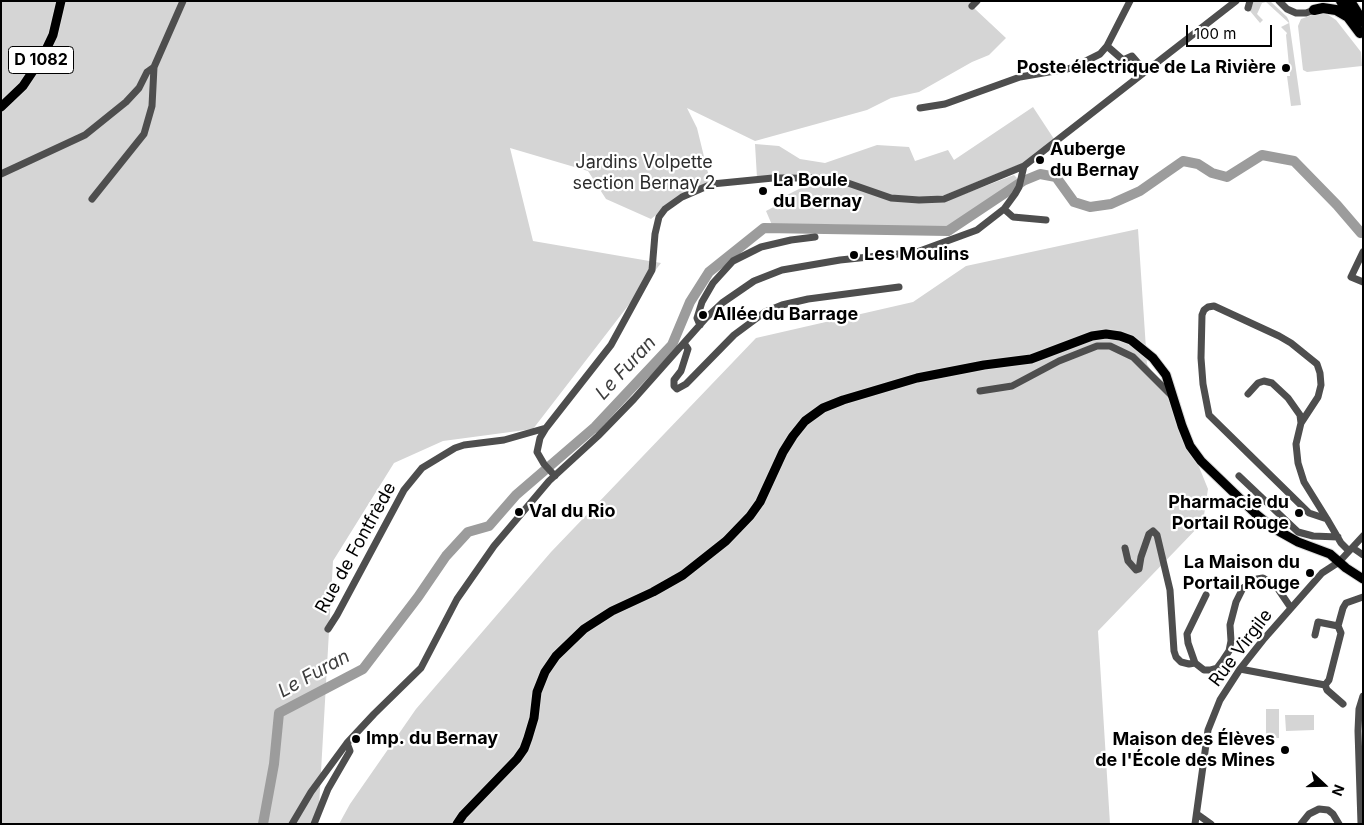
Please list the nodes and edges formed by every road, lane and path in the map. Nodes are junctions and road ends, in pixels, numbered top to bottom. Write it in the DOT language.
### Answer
graph roads {
  1 [pos="61,1"];
  2 [pos="183,1"];
  3 [pos="1130,1"];
  4 [pos="1236,1"];
  5 [pos="1279,1"];
  6 [pos="1321,1"];
  7 [pos="1350,1"];
  8 [pos="1336,4"];
  9 [pos="1314,10"];
  10 [pos="1363,22"];
  11 [pos="1361,35"];
  12 [pos="1107,46"];
  13 [pos="154,67"];
  14 [pos="1145,71"];
  15 [pos="1,107"];
  16 [pos="920,108"];
  17 [pos="1024,166"];
  18 [pos="1,174"];
  19 [pos="92,199"];
  20 [pos="1004,209"];
  21 [pos="1046,220"];
  22 [pos="815,237"];
  23 [pos="1363,252"];
  24 [pos="1363,282"];
  25 [pos="899,287"];
  26 [pos="700,325"];
  27 [pos="684,343"];
  28 [pos="980,391"];
  29 [pos="1248,394"];
  30 [pos="1175,399"];
  31 [pos="1301,423"];
  32 [pos="546,428"];
  33 [pos="553,474"];
  34 [pos="1239,476"];
  35 [pos="1327,519"];
  36 [pos="1363,536"];
  37 [pos="1338,537"];
  38 [pos="1125,548"];
  39 [pos="1351,550"];
  40 [pos="1363,555"];
  41 [pos="1339,562"];
  42 [pos="1363,579"];
  43 [pos="1206,595"];
  44 [pos="1363,597"];
  45 [pos="1290,608"];
  46 [pos="1338,626"];
  47 [pos="328,628"];
  48 [pos="1315,635"];
  49 [pos="1195,663"];
  50 [pos="1240,669"];
  51 [pos="1325,685"];
  52 [pos="1363,696"];
  53 [pos="1343,704"];
  54 [pos="347,743"];
  55 [pos="1197,814"];
  56 [pos="292,824"];
  57 [pos="314,824"];
  58 [pos="457,824"];
  59 [pos="1195,824"];
  60 [pos="1211,824"];
  61 [pos="1301,824"];
  62 [pos="1339,824"];
  63 [pos="1361,824"];
  1 -- 15 [label="main road, D 1082"];
  2 -- 13 [label="street"];
  3 -- 12 [label="street"];
  4 -- 14 [label="street"];
  5 -- 9 [label="street"];
  6 -- 9 [label="highway"];
  7 -- 10 [label="highway"];
  8 -- 9 [label="highway"];
  8 -- 11 [label="highway"];
  12 -- 14 [label="street"];
  12 -- 16 [label="street"];
  13 -- 18 [label="street"];
  13 -- 19 [label="street"];
  14 -- 17 [label="street"];
  17 -- 20 [label="street"];
  17 -- 32 [label="street"];
  20 -- 21 [label="street"];
  20 -- 26 [label="street"];
  22 -- 26 [label="street"];
  23 -- 24 [label="street"];
  25 -- 27 [label="street"];
  26 -- 27 [label="street"];
  27 -- 33 [label="street"];
  28 -- 30 [label="street"];
  29 -- 31 [label="street"];
  30 -- 41 [label="main road"];
  30 -- 58 [label="main road"];
  31 -- 35 [label="street"];
  31 -- 35 [label="street"];
  32 -- 33 [label="street"];
  32 -- 47 [label="street, Rue de Fontfrède"];
  33 -- 54 [label="street"];
  34 -- 37 [label="street"];
  35 -- 37 [label="street"];
  36 -- 39 [label="street, Rue Virgile"];
  37 -- 39 [label="street"];
  38 -- 49 [label="street"];
  39 -- 40 [label="street"];
  39 -- 41 [label="street, Rue Virgile"];
  41 -- 42 [label="main road"];
  41 -- 45 [label="street, Rue Virgile"];
  43 -- 49 [label="street, Rue Virgile"];
  44 -- 46 [label="street"];
  45 -- 49 [label="street, Rue Virgile"];
  45 -- 50 [label="street, Rue Virgile"];
  46 -- 48 [label="street"];
  46 -- 51 [label="street"];
  50 -- 51 [label="street"];
  50 -- 55 [label="street, Rue Virgile"];
  51 -- 53 [label="street"];
  52 -- 63 [label="street"];
  54 -- 56 [label="street"];
  54 -- 57 [label="street"];
  55 -- 59 [label="street, Rue Virgile"];
  55 -- 60 [label="street"];
  61 -- 62 [label="street"];
}
